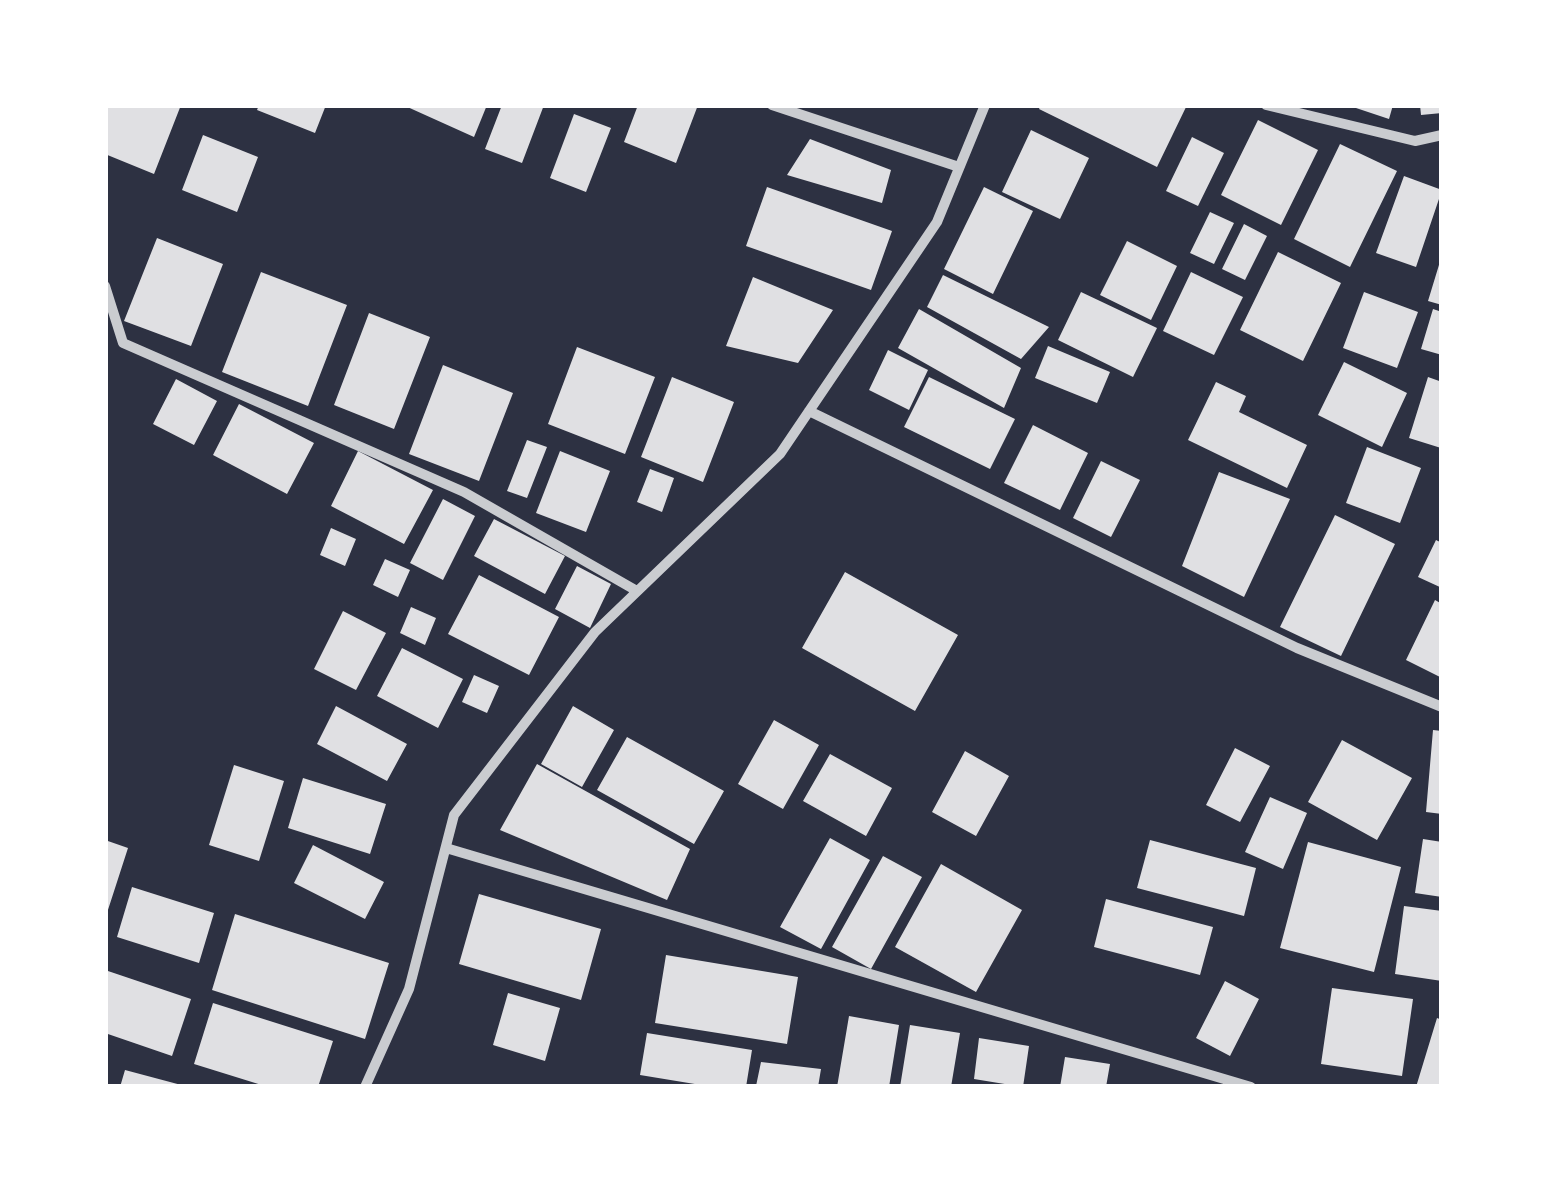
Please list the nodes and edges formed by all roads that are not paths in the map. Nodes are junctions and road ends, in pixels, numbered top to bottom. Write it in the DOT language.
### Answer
graph roads {
  1 [pos="772,105"];
  2 [pos="985,105"];
  3 [pos="1266,105"];
  4 [pos="1442,135"];
  5 [pos="959,167"];
  6 [pos="105,286"];
  7 [pos="809,411"];
  8 [pos="638,591"];
  9 [pos="1442,707"];
  10 [pos="446,848"];
  11 [pos="366,1087"];
  12 [pos="1251,1087"];
  1 -- 5 [label="street"];
  2 -- 5 [label="street"];
  3 -- 4 [label="street"];
  5 -- 7 [label="street"];
  6 -- 8 [label="street"];
  7 -- 8 [label="street"];
  7 -- 9 [label="street"];
  8 -- 10 [label="street"];
  10 -- 11 [label="street"];
  10 -- 12 [label="street"];
}
